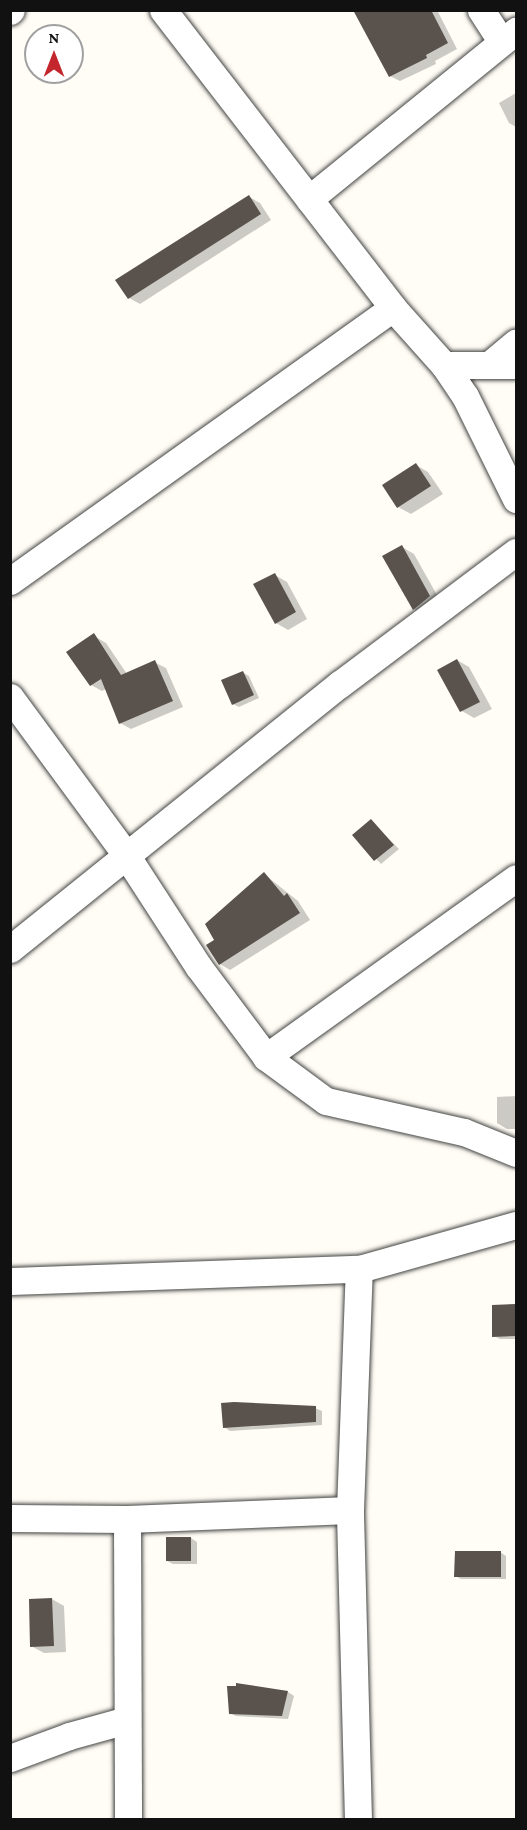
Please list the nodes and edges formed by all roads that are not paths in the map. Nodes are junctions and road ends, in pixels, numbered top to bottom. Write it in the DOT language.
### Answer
graph roads {
  1 [pos="163,10"];
  2 [pos="481,10"];
  3 [pos="509,37"];
  4 [pos="309,199"];
  5 [pos="393,308"];
  6 [pos="516,342"];
  7 [pos="444,365"];
  8 [pos="489,365"];
  9 [pos="516,365"];
  10 [pos="516,499"];
  11 [pos="516,552"];
  12 [pos="10,581"];
  13 [pos="10,697"];
  14 [pos="126,855"];
  15 [pos="516,878"];
  16 [pos="10,949"];
  17 [pos="266,1057"];
  18 [pos="516,1153"];
  19 [pos="516,1225"];
  20 [pos="359,1269"];
  21 [pos="10,1281"];
  22 [pos="350,1510"];
  23 [pos="10,1518"];
  24 [pos="127,1519"];
  25 [pos="127,1720"];
  26 [pos="10,1758"];
  27 [pos="128,1820"];
  28 [pos="358,1820"];
  1 -- 4 [label="street"];
  2 -- 3 [label="street"];
  3 -- 4 [label="street"];
  4 -- 5 [label="street"];
  5 -- 7 [label="street"];
  5 -- 12 [label="street"];
  6 -- 8 [label="street"];
  7 -- 8 [label="street"];
  7 -- 10 [label="street"];
  8 -- 9 [label="street"];
  11 -- 14 [label="street"];
  13 -- 14 [label="street"];
  14 -- 16 [label="street"];
  14 -- 17 [label="street"];
  15 -- 17 [label="street"];
  17 -- 18 [label="street"];
  19 -- 20 [label="street"];
  20 -- 21 [label="street"];
  20 -- 22 [label="street"];
  22 -- 24 [label="street"];
  22 -- 28 [label="street"];
  23 -- 24 [label="street"];
  24 -- 25 [label="street"];
  25 -- 26 [label="street"];
  25 -- 27 [label="street"];
}
